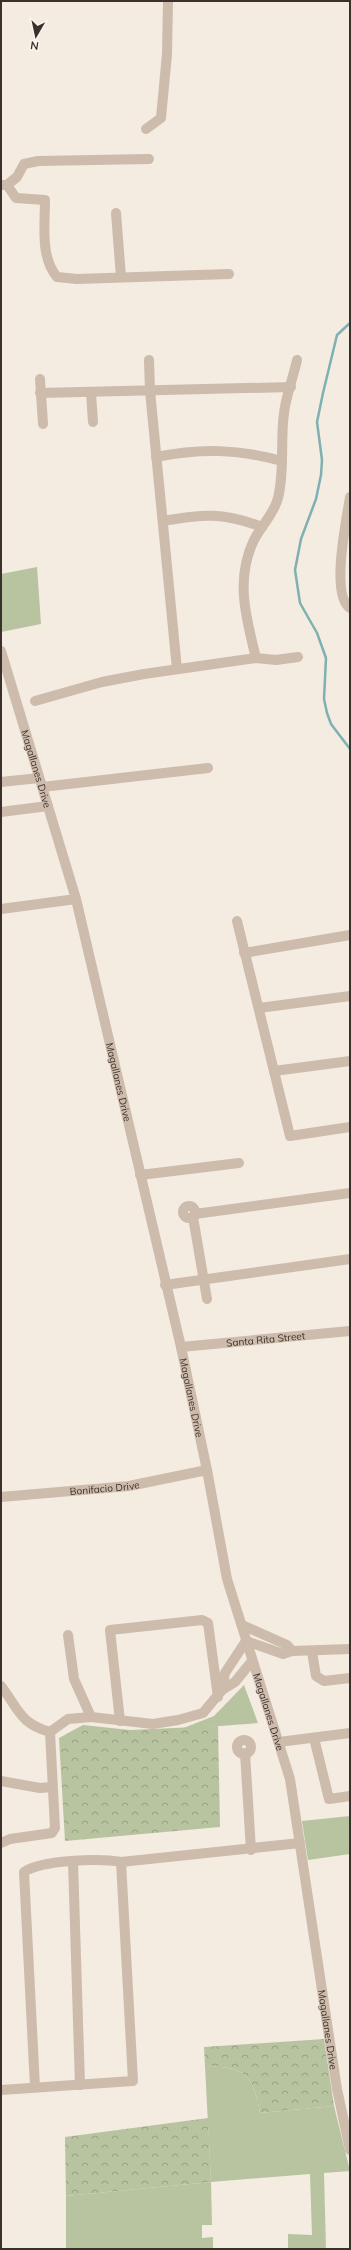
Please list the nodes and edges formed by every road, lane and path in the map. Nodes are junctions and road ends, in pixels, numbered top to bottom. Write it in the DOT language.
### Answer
graph roads {
  1 [pos="168,1"];
  2 [pos="146,129"];
  3 [pos="149,159"];
  4 [pos="4,185"];
  5 [pos="116,213"];
  6 [pos="229,274"];
  7 [pos="121,277"];
  8 [pos="149,360"];
  9 [pos="297,360"];
  10 [pos="40,379"];
  11 [pos="291,387"];
  12 [pos="150,390"];
  13 [pos="40,393"];
  14 [pos="91,393"];
  15 [pos="94,422"];
  16 [pos="43,424"];
  17 [pos="156,457"];
  18 [pos="282,461"];
  19 [pos="350,497"];
  20 [pos="163,521"];
  21 [pos="262,527"];
  22 [pos="350,608"];
  23 [pos="1,651"];
  24 [pos="298,657"];
  25 [pos="256,658"];
  26 [pos="177,670"];
  27 [pos="26,704"];
  28 [pos="208,768"];
  29 [pos="1,782"];
  30 [pos="41,782"];
  31 [pos="48,806"];
  32 [pos="1,812"];
  33 [pos="76,899"];
  34 [pos="1,909"];
  35 [pos="237,920"];
  36 [pos="350,935"];
  37 [pos="244,953"];
  38 [pos="350,996"];
  39 [pos="259,1008"];
  40 [pos="350,1061"];
  41 [pos="274,1071"];
  42 [pos="350,1127"];
  43 [pos="239,1163"];
  44 [pos="140,1175"];
  45 [pos="350,1193"];
  46 [pos="350,1258"];
  47 [pos="204,1279"];
  48 [pos="165,1285"];
  49 [pos="207,1298"];
  50 [pos="350,1331"];
  51 [pos="180,1347"];
  52 [pos="207,1470"];
  53 [pos="1,1497"];
  54 [pos="242,1625"];
  55 [pos="68,1636"];
  56 [pos="246,1642"];
  57 [pos="350,1649"];
  58 [pos="292,1651"];
  59 [pos="312,1652"];
  60 [pos="252,1661"];
  61 [pos="350,1678"];
  62 [pos="1,1686"];
  63 [pos="220,1693"];
  64 [pos="91,1717"];
  65 [pos="120,1721"];
  66 [pos="50,1732"];
  67 [pos="350,1733"];
  68 [pos="314,1738"];
  69 [pos="279,1742"];
  70 [pos="245,1753"];
  71 [pos="1,1781"];
  72 [pos="52,1787"];
  73 [pos="350,1796"];
  74 [pos="1,1843"];
  75 [pos="300,1843"];
  76 [pos="251,1850"];
  77 [pos="73,1862"];
  78 [pos="121,1862"];
  79 [pos="80,2085"];
  80 [pos="35,2088"];
  81 [pos="1,2090"];
  82 [pos="350,2150"];
  1 -- 2 [label="street"];
  3 -- 4 [label="street"];
  4 -- 7 [label="street"];
  5 -- 7 [label="street"];
  6 -- 7 [label="street"];
  8 -- 12 [label="street"];
  9 -- 11 [label="street"];
  10 -- 13 [label="street"];
  11 -- 12 [label="street"];
  11 -- 18 [label="street"];
  12 -- 14 [label="street"];
  12 -- 17 [label="street"];
  13 -- 14 [label="street"];
  13 -- 16 [label="street"];
  14 -- 15 [label="street"];
  17 -- 18 [label="street"];
  17 -- 20 [label="street"];
  18 -- 21 [label="street"];
  19 -- 22 [label="street"];
  20 -- 21 [label="street"];
  20 -- 26 [label="street"];
  21 -- 25 [label="street"];
  23 -- 27 [label="street, Magallanes Drive"];
  24 -- 25 [label="street"];
  25 -- 26 [label="street"];
  26 -- 27 [label="street"];
  27 -- 30 [label="street, Magallanes Drive"];
  28 -- 30 [label="street"];
  29 -- 30 [label="street"];
  30 -- 31 [label="street, Magallanes Drive"];
  31 -- 32 [label="street"];
  31 -- 33 [label="street, Magallanes Drive"];
  33 -- 34 [label="street"];
  33 -- 44 [label="street, Magallanes Drive"];
  35 -- 37 [label="street"];
  36 -- 37 [label="street"];
  37 -- 39 [label="street"];
  38 -- 39 [label="street"];
  39 -- 41 [label="street"];
  40 -- 41 [label="street"];
  41 -- 42 [label="street"];
  43 -- 44 [label="street"];
  44 -- 48 [label="street, Magallanes Drive"];
  45 -- 47 [label="street"];
  46 -- 47 [label="street"];
  47 -- 48 [label="street"];
  47 -- 49 [label="street"];
  48 -- 51 [label="street, Magallanes Drive"];
  50 -- 51 [label="street, Santa Rita Street"];
  51 -- 52 [label="street, Magallanes Drive"];
  52 -- 53 [label="street, Bonifacio Drive"];
  52 -- 54 [label="street, Magallanes Drive"];
  54 -- 56 [label="street, Magallanes Drive"];
  54 -- 58 [label="street"];
  55 -- 64 [label="street"];
  56 -- 58 [label="street"];
  56 -- 60 [label="street, Magallanes Drive"];
  56 -- 63 [label="street"];
  57 -- 59 [label="street"];
  58 -- 59 [label="street"];
  59 -- 61 [label="street"];
  60 -- 63 [label="street"];
  60 -- 69 [label="street, Magallanes Drive"];
  62 -- 66 [label="street"];
  63 -- 65 [label="street"];
  63 -- 65 [label="street"];
  64 -- 65 [label="street"];
  64 -- 66 [label="street"];
  66 -- 72 [label="street"];
  67 -- 68 [label="street"];
  68 -- 69 [label="street"];
  68 -- 73 [label="street"];
  69 -- 75 [label="street, Magallanes Drive"];
  70 -- 76 [label="street"];
  71 -- 72 [label="street"];
  72 -- 74 [label="street"];
  75 -- 76 [label="street"];
  75 -- 82 [label="street, Magallanes Drive"];
  76 -- 78 [label="street"];
  77 -- 78 [label="street"];
  77 -- 79 [label="street"];
  77 -- 80 [label="street"];
  78 -- 79 [label="street"];
  79 -- 80 [label="street"];
  80 -- 81 [label="street"];
}
